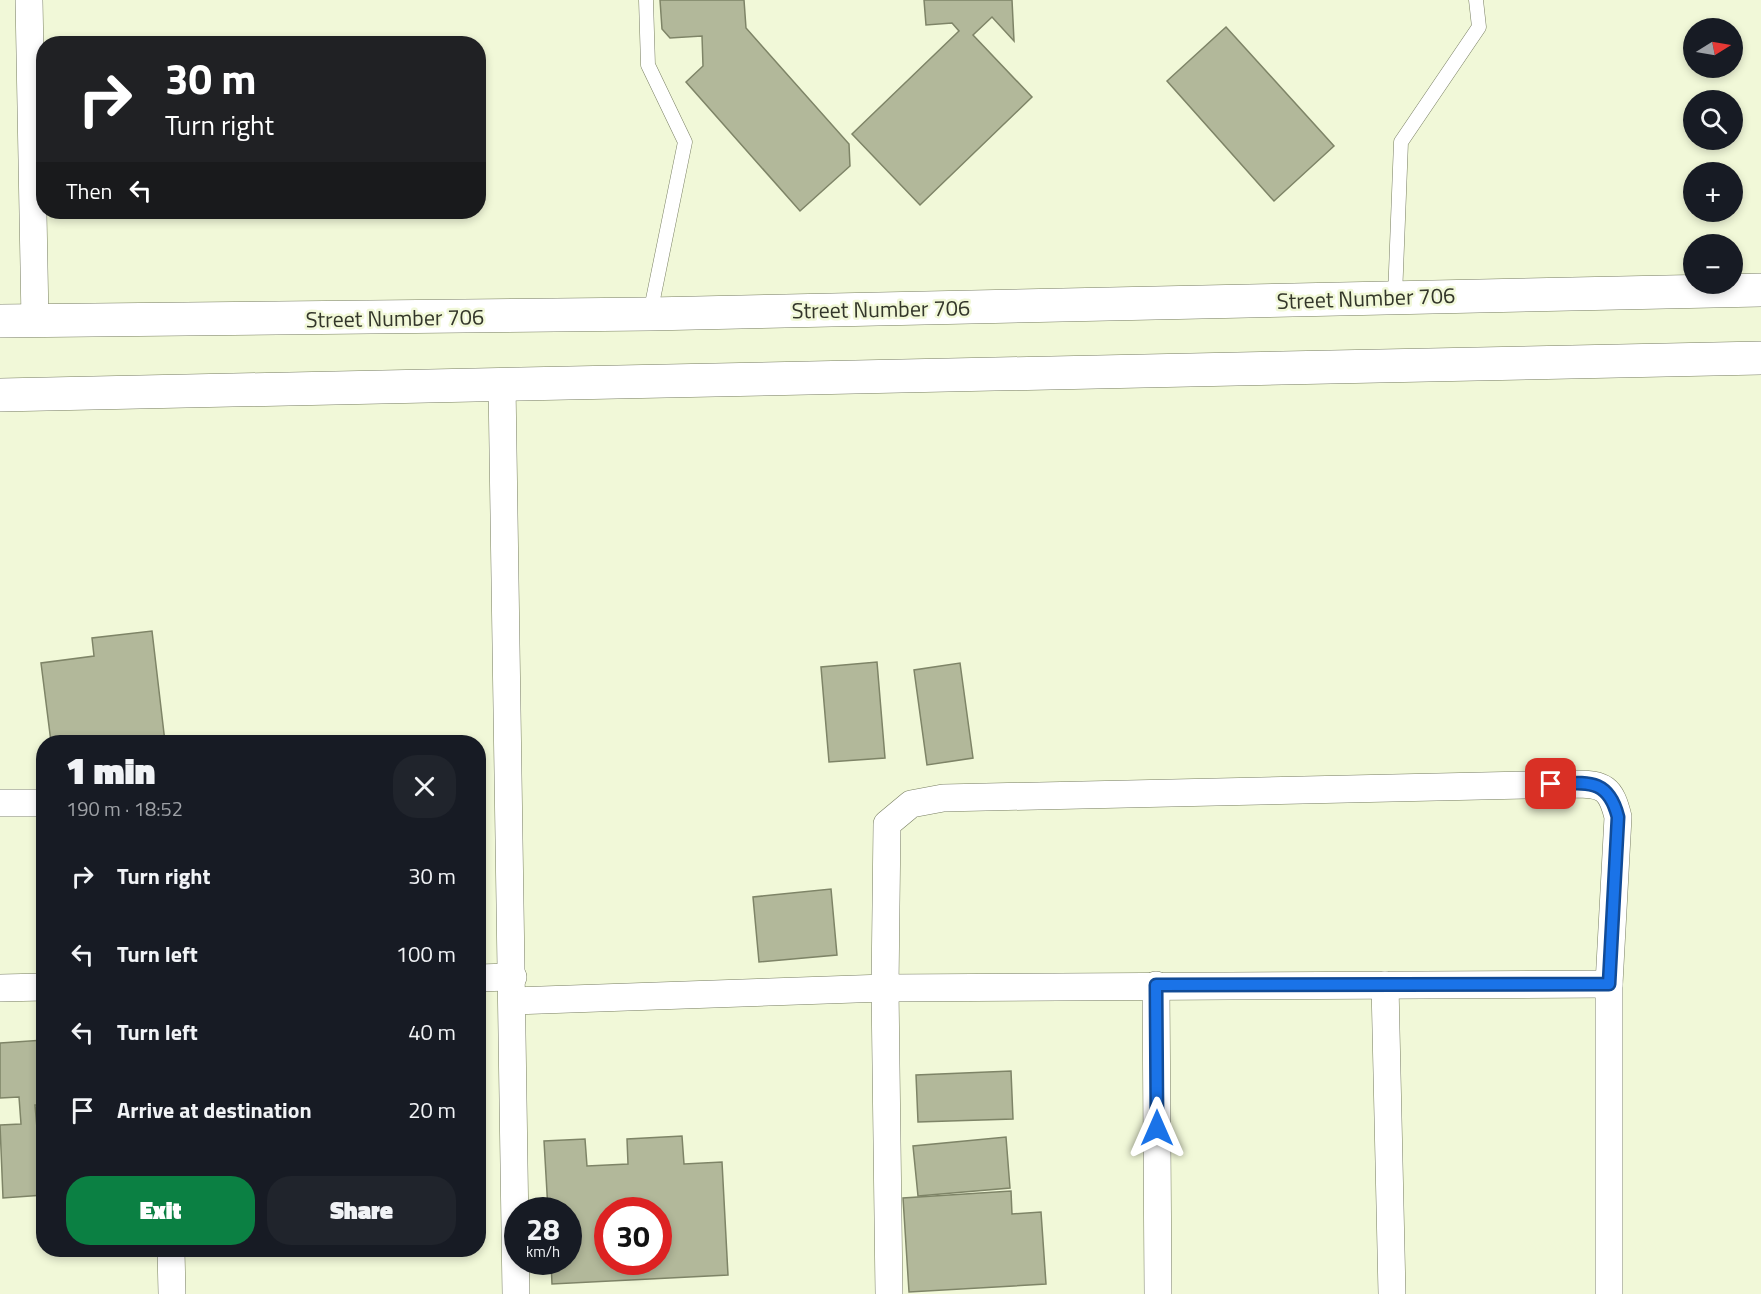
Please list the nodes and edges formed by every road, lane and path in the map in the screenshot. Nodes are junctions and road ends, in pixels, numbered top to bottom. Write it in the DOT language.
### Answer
graph roads {
  1 [pos="29,0"];
  2 [pos="646,0"];
  3 [pos="1476,0"];
  4 [pos="1761,291"];
  5 [pos="1395,297"];
  6 [pos="650,314"];
  7 [pos="35,320"];
  8 [pos="0,321"];
  9 [pos="1761,358"];
  10 [pos="502,384"];
  11 [pos="0,395"];
  12 [pos="0,803"];
  13 [pos="36,803"];
  14 [pos="486,981"];
  15 [pos="1609,984"];
  16 [pos="1156,985"];
  17 [pos="1385,985"];
  18 [pos="36,987"];
  19 [pos="0,988"];
  20 [pos="885,988"];
  21 [pos="513,989"];
  22 [pos="171,1257"];
  23 [pos="172,1294"];
  24 [pos="516,1294"];
  25 [pos="889,1294"];
  26 [pos="1158,1294"];
  27 [pos="1392,1294"];
  28 [pos="1609,1294"];
  1 -- 7 [label="street"];
  2 -- 6 [label="lane"];
  3 -- 5 [label="lane"];
  4 -- 5 [label="street, Street Number 706"];
  5 -- 6 [label="street, Street Number 706"];
  6 -- 7 [label="street, Street Number 706"];
  7 -- 8 [label="street, Street Number 706"];
  9 -- 10 [label="street"];
  10 -- 11 [label="street"];
  10 -- 21 [label="street"];
  12 -- 13 [label="street"];
  14 -- 21 [label="street"];
  15 -- 17 [label="street"];
  15 -- 20 [label="street"];
  15 -- 28 [label="street"];
  16 -- 17 [label="street"];
  16 -- 20 [label="street"];
  16 -- 26 [label="street"];
  17 -- 27 [label="street"];
  18 -- 19 [label="street"];
  20 -- 21 [label="street"];
  20 -- 25 [label="street"];
  21 -- 24 [label="street"];
  22 -- 23 [label="street"];
}
